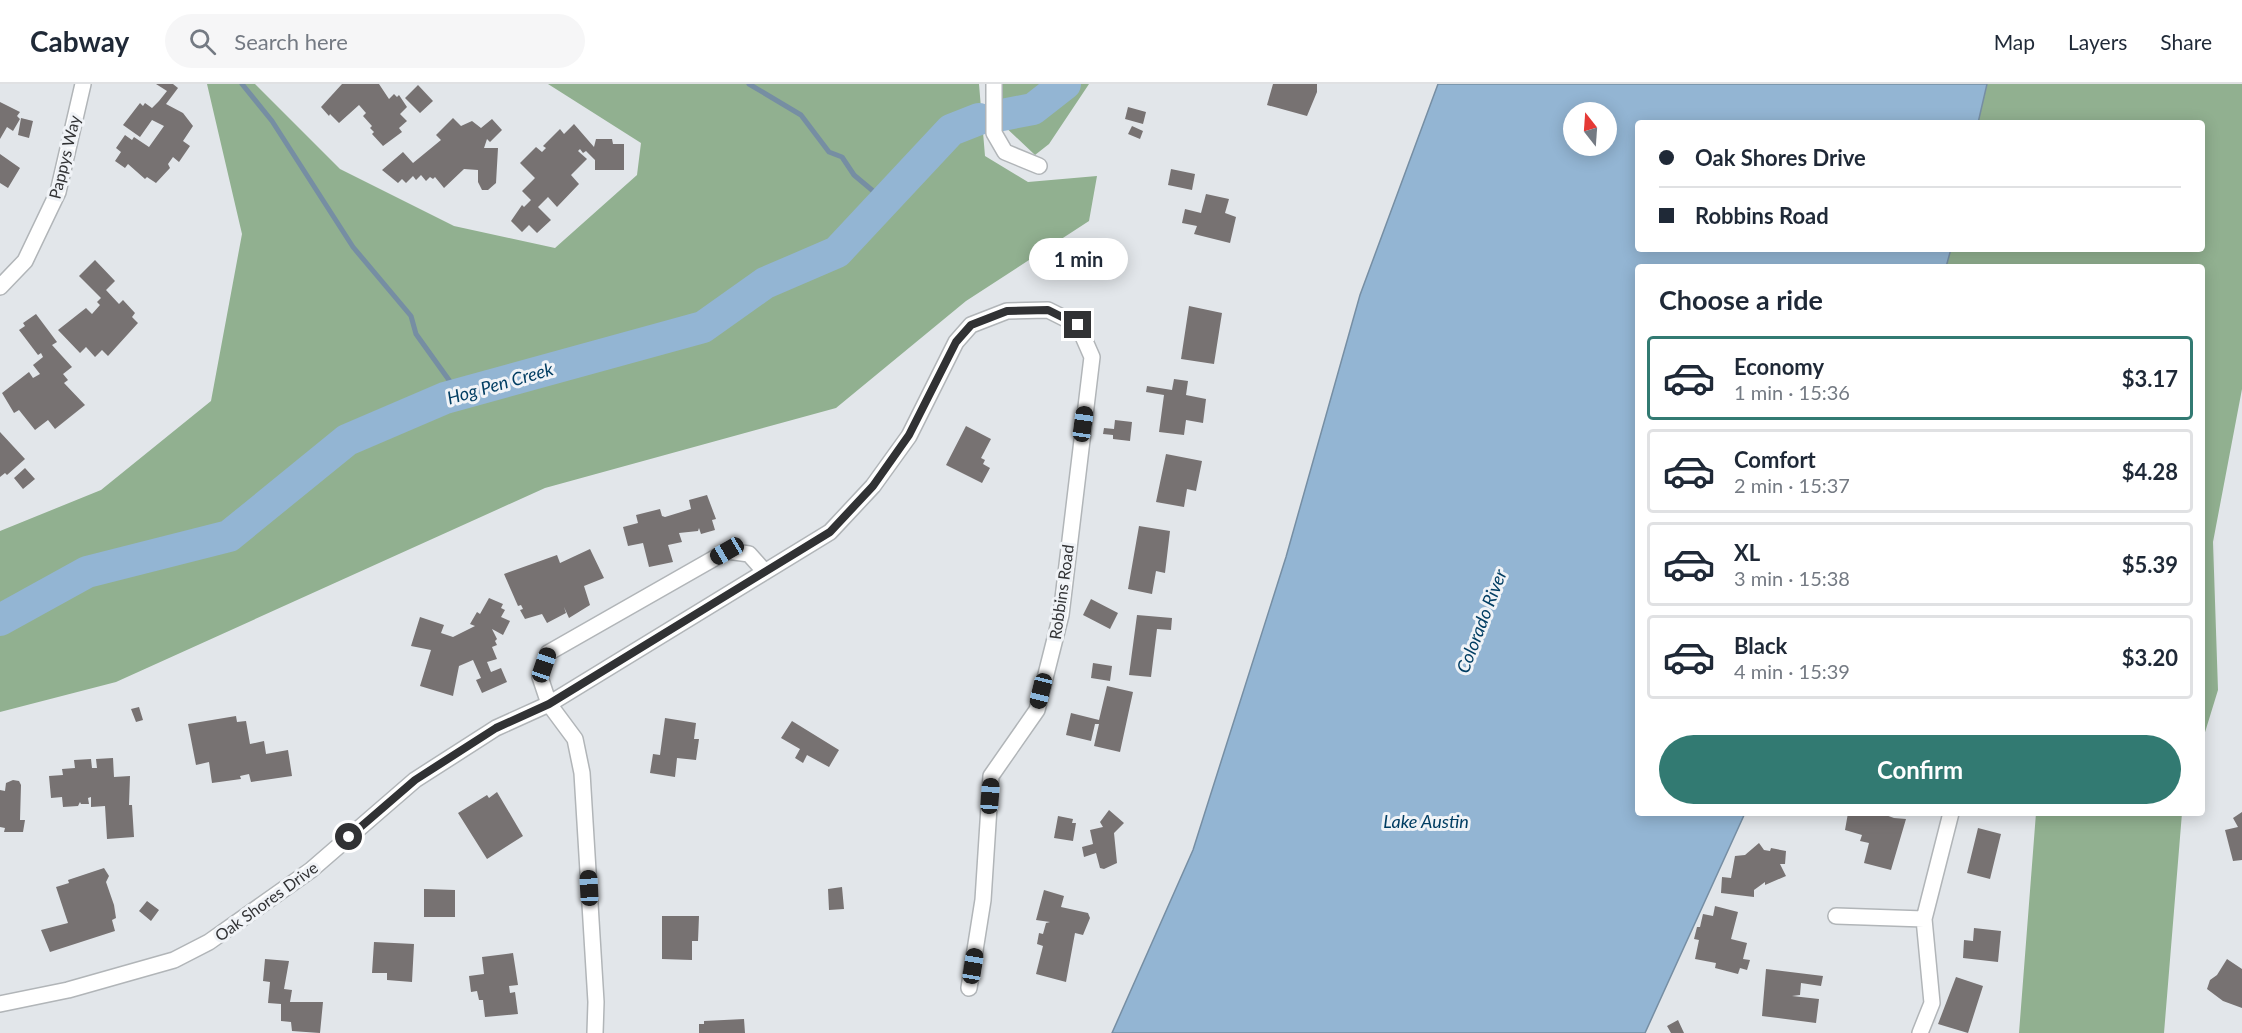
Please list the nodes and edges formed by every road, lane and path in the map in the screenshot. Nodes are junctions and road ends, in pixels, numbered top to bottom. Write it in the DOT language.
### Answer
graph roads {
  1 [pos="83,84"];
  2 [pos="994,84"];
  3 [pos="1039,166"];
  4 [pos="0,287"];
  5 [pos="1048,310"];
  6 [pos="765,572"];
  7 [pos="549,704"];
  8 [pos="1950,816"];
  9 [pos="1836,916"];
  10 [pos="1924,919"];
  11 [pos="969,988"];
  12 [pos="0,1004"];
  13 [pos="595,1033"];
  14 [pos="1920,1033"];
  1 -- 4 [label="street, Pappys Way"];
  2 -- 3 [label="street"];
  5 -- 6 [label="street, Oak Shores Drive"];
  5 -- 11 [label="street, Robbins Road"];
  6 -- 7 [label="street, Oak Shores Drive"];
  6 -- 7 [label="street"];
  7 -- 12 [label="street, Oak Shores Drive"];
  7 -- 13 [label="street"];
  8 -- 10 [label="street"];
  9 -- 10 [label="street"];
  10 -- 14 [label="street"];
}
